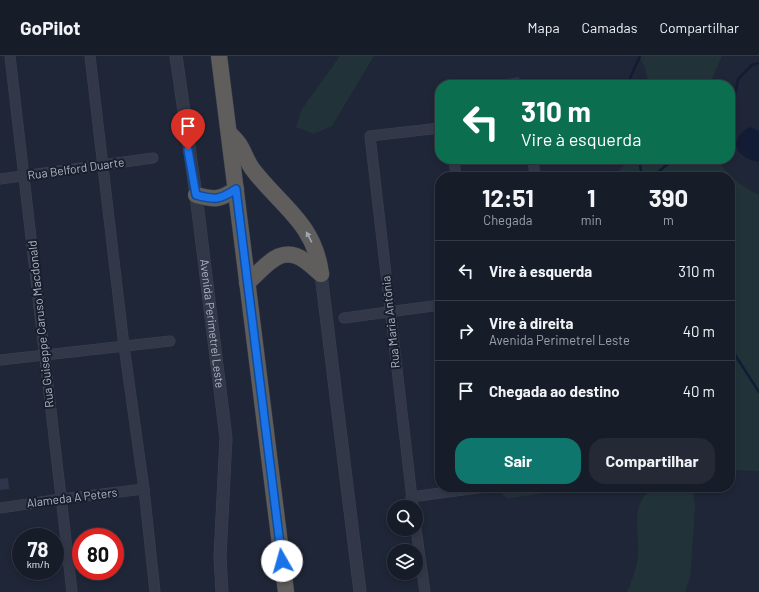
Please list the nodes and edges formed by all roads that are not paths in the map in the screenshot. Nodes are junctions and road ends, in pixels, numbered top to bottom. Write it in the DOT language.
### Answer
graph roads {
  1 [pos="10,56"];
  2 [pos="90,56"];
  3 [pos="176,56"];
  4 [pos="219,56"];
  5 [pos="435,129"];
  6 [pos="229,132"];
  7 [pos="153,158"];
  8 [pos="103,165"];
  9 [pos="24,176"];
  10 [pos="0,180"];
  11 [pos="236,189"];
  12 [pos="196,195"];
  13 [pos="321,274"];
  14 [pos="247,283"];
  15 [pos="435,306"];
  16 [pos="390,312"];
  17 [pos="344,318"];
  18 [pos="170,341"];
  19 [pos="124,346"];
  20 [pos="45,356"];
  21 [pos="0,360"];
  22 [pos="144,489"];
  23 [pos="460,492"];
  24 [pos="61,499"];
  25 [pos="412,500"];
  26 [pos="422,500"];
  27 [pos="0,508"];
  28 [pos="417,536"];
  29 [pos="72,592"];
  30 [pos="154,592"];
  31 [pos="222,592"];
  32 [pos="286,592"];
  33 [pos="360,592"];
  34 [pos="425,592"];
  1 -- 9 [label="street, Rua Guiseppe Caruso Macdonald"];
  2 -- 8 [label="street"];
  3 -- 12 [label="street, Avenida Perimetrel Leste"];
  4 -- 6 [label="highway"];
  5 -- 16 [label="street, Rua Maria Antônia"];
  6 -- 11 [label="highway"];
  13 -- 6 [label="highway, one-way"];
  7 -- 8 [label="street, Rua Belford Duarte"];
  8 -- 9 [label="street, Rua Belford Duarte"];
  8 -- 19 [label="street"];
  9 -- 10 [label="street, Rua Belford Duarte"];
  9 -- 20 [label="street, Rua Guiseppe Caruso Macdonald"];
  11 -- 12 [label="highway"];
  11 -- 14 [label="highway"];
  12 -- 31 [label="street, Avenida Perimetrel Leste"];
  13 -- 14 [label="highway"];
  13 -- 33 [label="street"];
  14 -- 32 [label="highway"];
  15 -- 16 [label="street"];
  16 -- 17 [label="street"];
  16 -- 25 [label="street, Rua Maria Antônia"];
  18 -- 19 [label="street"];
  19 -- 20 [label="street"];
  19 -- 22 [label="street"];
  20 -- 21 [label="street"];
  20 -- 24 [label="street, Rua Guiseppe Caruso Macdonald"];
  22 -- 24 [label="street, Alameda A Peters"];
  22 -- 30 [label="street"];
  23 -- 26 [label="street"];
  24 -- 27 [label="street, Alameda A Peters"];
  24 -- 29 [label="street, Rua Guiseppe Caruso Macdonald"];
  28 -- 34 [label="street"];
}
